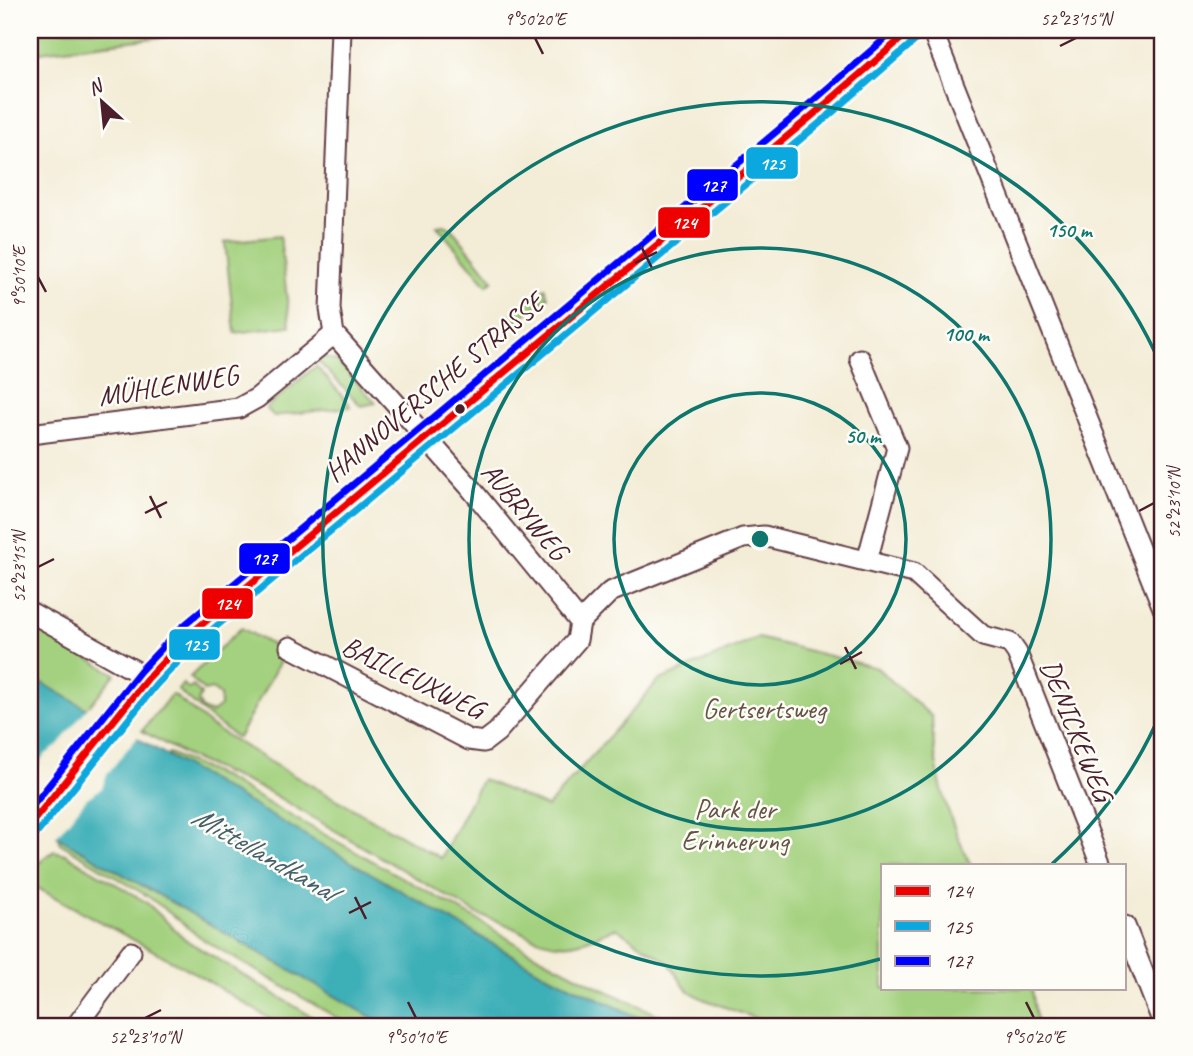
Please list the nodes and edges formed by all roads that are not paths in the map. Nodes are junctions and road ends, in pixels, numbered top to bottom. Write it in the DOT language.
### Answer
graph roads {
  1 [pos="341,30"];
  2 [pos="911,30"];
  3 [pos="932,30"];
  4 [pos="334,334"];
  5 [pos="860,359"];
  6 [pos="30,434"];
  7 [pos="424,437"];
  8 [pos="867,561"];
  9 [pos="1163,608"];
  10 [pos="30,612"];
  11 [pos="580,622"];
  12 [pos="290,647"];
  13 [pos="148,678"];
  14 [pos="30,825"];
  15 [pos="1101,864"];
  16 [pos="1126,929"];
  17 [pos="131,952"];
  18 [pos="1163,1023"];
  19 [pos="76,1026"];
  1 -- 4 [label="street"];
  2 -- 7 [label="main road, HANNOVERSCHE STRASSE"];
  3 -- 9 [label="street"];
  4 -- 6 [label="street, MÜHLENWEG"];
  4 -- 7 [label="street, AUBRYWEG"];
  5 -- 8 [label="street"];
  7 -- 11 [label="street, AUBRYWEG"];
  7 -- 13 [label="main road, HANNOVERSCHE STRASSE"];
  8 -- 11 [label="street"];
  8 -- 15 [label="street, DENICKEWEG"];
  10 -- 13 [label="street"];
  11 -- 12 [label="street, BAILLEUXWEG"];
  13 -- 14 [label="main road, HANNOVERSCHE STRASSE"];
  16 -- 18 [label="street"];
  17 -- 19 [label="street"];
}
